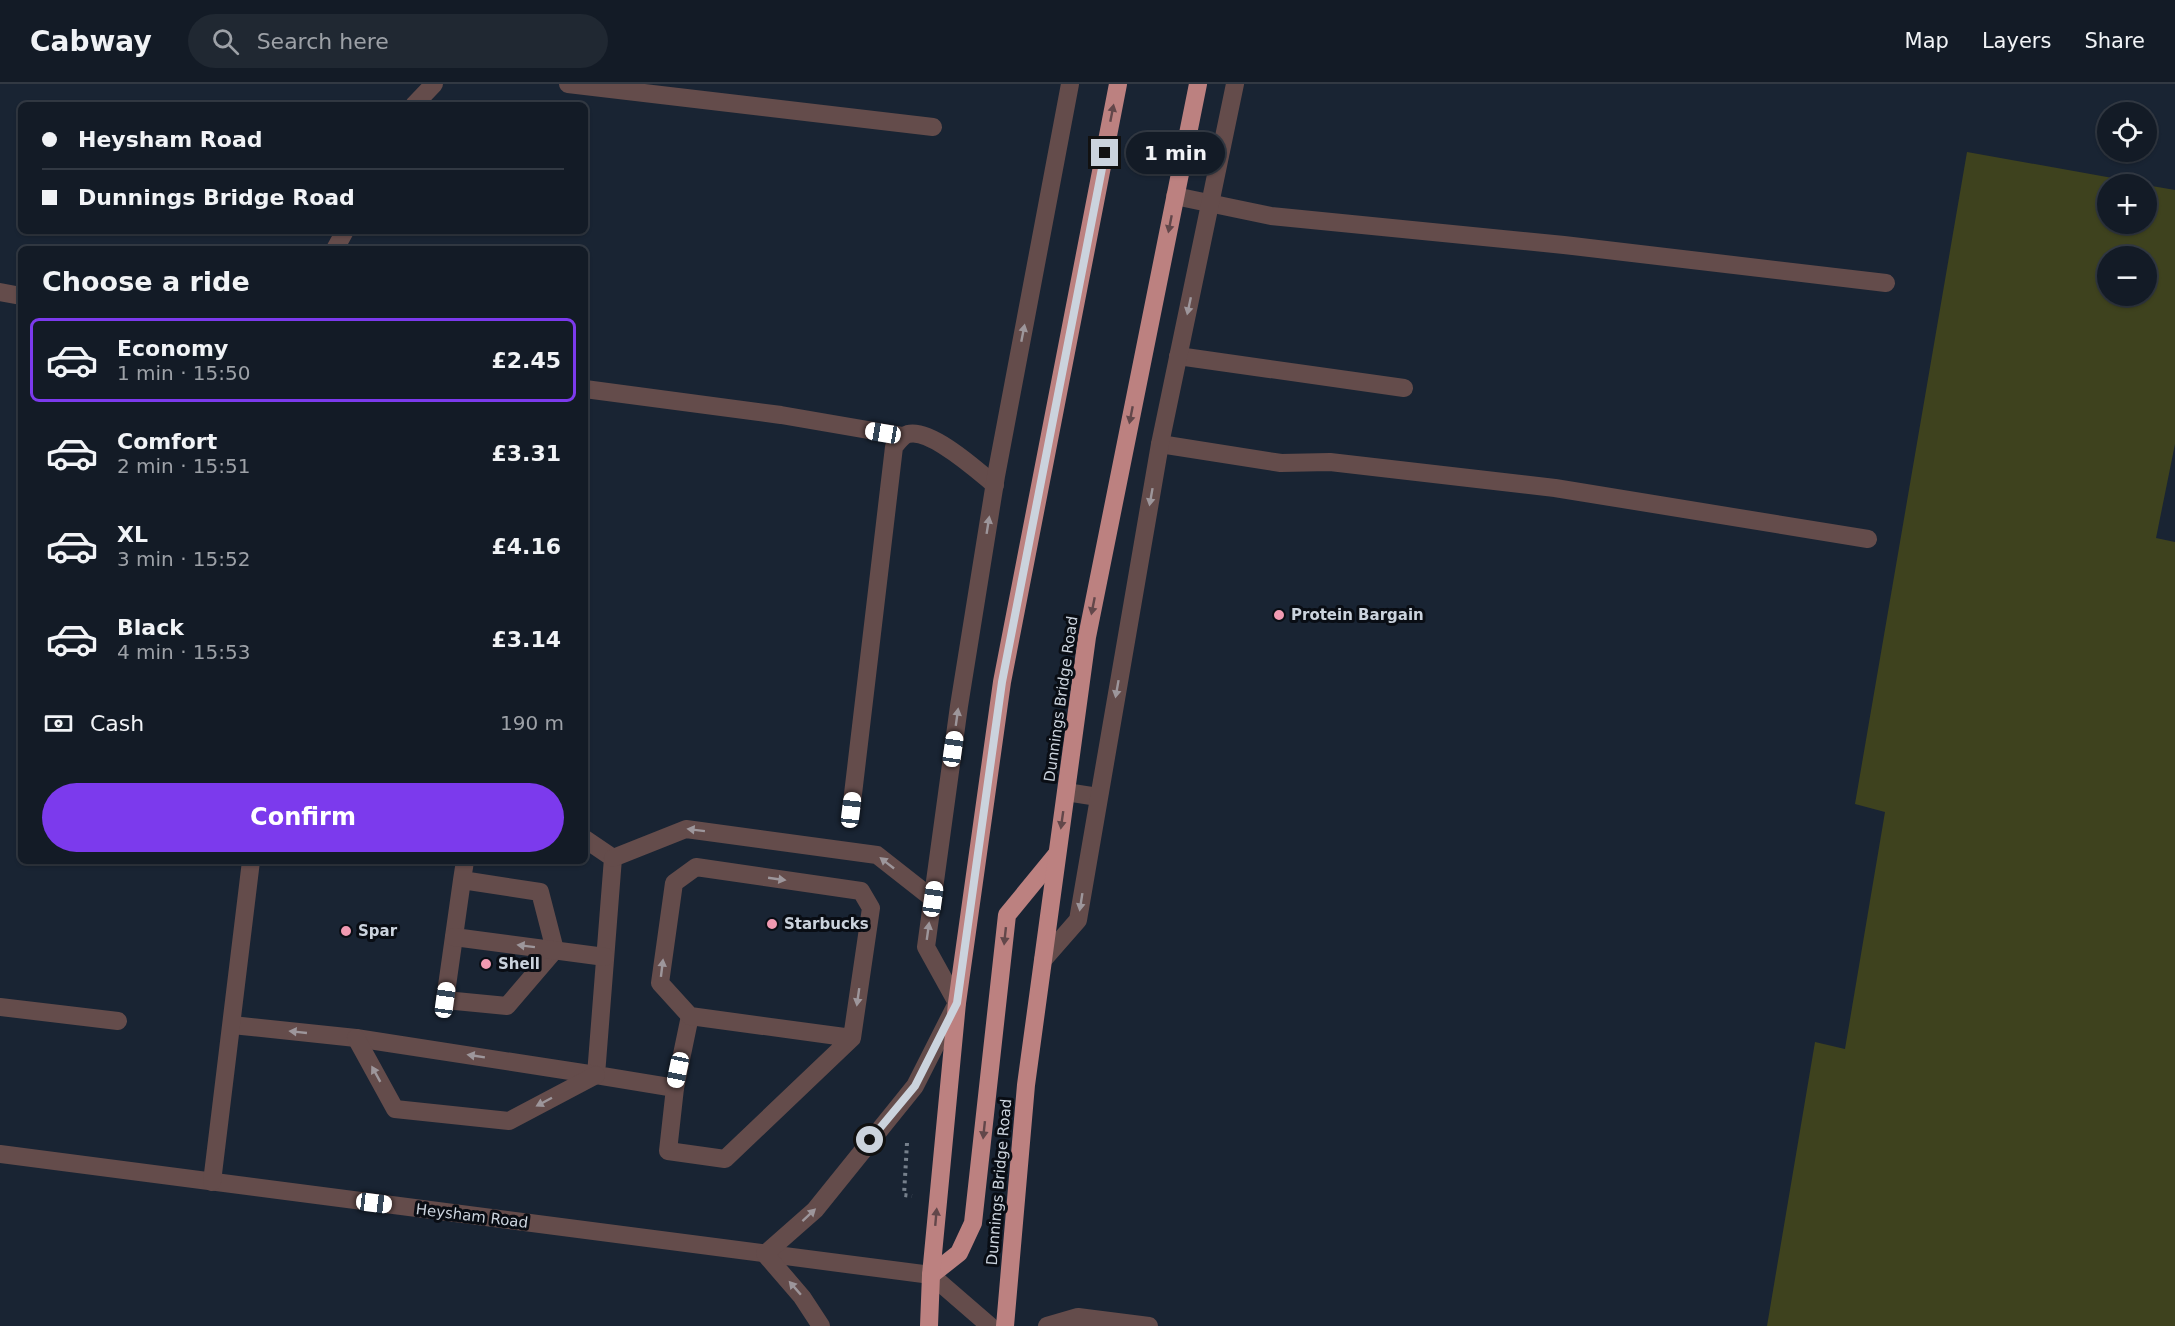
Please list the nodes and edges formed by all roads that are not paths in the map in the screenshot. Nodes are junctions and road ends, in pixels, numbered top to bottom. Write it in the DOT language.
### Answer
graph roads {
  1 [pos="434,84"];
  2 [pos="568,84"];
  3 [pos="1070,84"];
  4 [pos="1118,84"];
  5 [pos="1198,84"];
  6 [pos="1235,84"];
  7 [pos="417,102"];
  8 [pos="933,127"];
  9 [pos="1175,196"];
  10 [pos="1210,203"];
  11 [pos="1886,283"];
  12 [pos="0,292"];
  13 [pos="18,295"];
  14 [pos="1179,356"];
  15 [pos="1404,388"];
  16 [pos="588,389"];
  17 [pos="903,436"];
  18 [pos="1160,444"];
  19 [pos="995,485"];
  20 [pos="1868,539"];
  21 [pos="1066,792"];
  22 [pos="1098,798"];
  23 [pos="851,810"];
  24 [pos="588,841"];
  25 [pos="1058,853"];
  26 [pos="613,858"];
  27 [pos="251,864"];
  28 [pos="465,864"];
  29 [pos="462,880"];
  30 [pos="933,899"];
  31 [pos="454,937"];
  32 [pos="555,950"];
  33 [pos="605,957"];
  34 [pos="1043,960"];
  35 [pos="957,1003"];
  36 [pos="0,1007"];
  37 [pos="690,1016"];
  38 [pos="118,1021"];
  39 [pos="231,1025"];
  40 [pos="356,1038"];
  41 [pos="852,1038"];
  42 [pos="596,1075"];
  43 [pos="675,1088"];
  44 [pos="0,1154"];
  45 [pos="212,1182"];
  46 [pos="765,1254"];
  47 [pos="931,1275"];
  48 [pos="820,1326"];
  49 [pos="929,1326"];
  50 [pos="990,1326"];
  51 [pos="1005,1326"];
  52 [pos="1047,1326"];
  53 [pos="1149,1326"];
  1 -- 7 [label="street"];
  2 -- 8 [label="street"];
  19 -- 3 [label="street, one-way"];
  35 -- 4 [label="highway, one-way"];
  5 -- 9 [label="highway, Dunnings Bridge Road"];
  6 -- 10 [label="street"];
  9 -- 10 [label="street"];
  9 -- 21 [label="highway, Dunnings Bridge Road, one-way"];
  10 -- 11 [label="street"];
  10 -- 14 [label="street, one-way"];
  12 -- 13 [label="street"];
  14 -- 15 [label="street"];
  14 -- 18 [label="street"];
  16 -- 17 [label="street"];
  17 -- 19 [label="street"];
  17 -- 23 [label="street"];
  18 -- 20 [label="street"];
  18 -- 22 [label="street, one-way"];
  30 -- 19 [label="street, one-way"];
  21 -- 22 [label="street"];
  21 -- 25 [label="highway, Dunnings Bridge Road, one-way"];
  22 -- 34 [label="street, one-way"];
  24 -- 26 [label="street"];
  25 -- 34 [label="highway, Dunnings Bridge Road"];
  25 -- 47 [label="highway, one-way"];
  30 -- 26 [label="street, one-way"];
  26 -- 33 [label="street"];
  27 -- 39 [label="street"];
  28 -- 29 [label="street"];
  29 -- 31 [label="street"];
  29 -- 32 [label="street"];
  35 -- 30 [label="street, one-way"];
  32 -- 31 [label="street, one-way"];
  31 -- 32 [label="street"];
  32 -- 33 [label="street"];
  33 -- 42 [label="street"];
  34 -- 51 [label="highway, Dunnings Bridge Road"];
  46 -- 35 [label="street, one-way"];
  47 -- 35 [label="highway, one-way"];
  36 -- 38 [label="street"];
  37 -- 41 [label="street"];
  37 -- 41 [label="street, one-way"];
  37 -- 43 [label="street"];
  40 -- 39 [label="street, one-way"];
  39 -- 45 [label="street"];
  42 -- 40 [label="street, one-way"];
  42 -- 40 [label="street, one-way"];
  41 -- 43 [label="street"];
  42 -- 43 [label="street"];
  44 -- 45 [label="street, Heysham Road"];
  45 -- 46 [label="street, Heysham Road"];
  46 -- 47 [label="street, Heysham Road"];
  48 -- 46 [label="street, one-way"];
  47 -- 49 [label="highway"];
  47 -- 50 [label="street"];
  52 -- 53 [label="street"];
}
